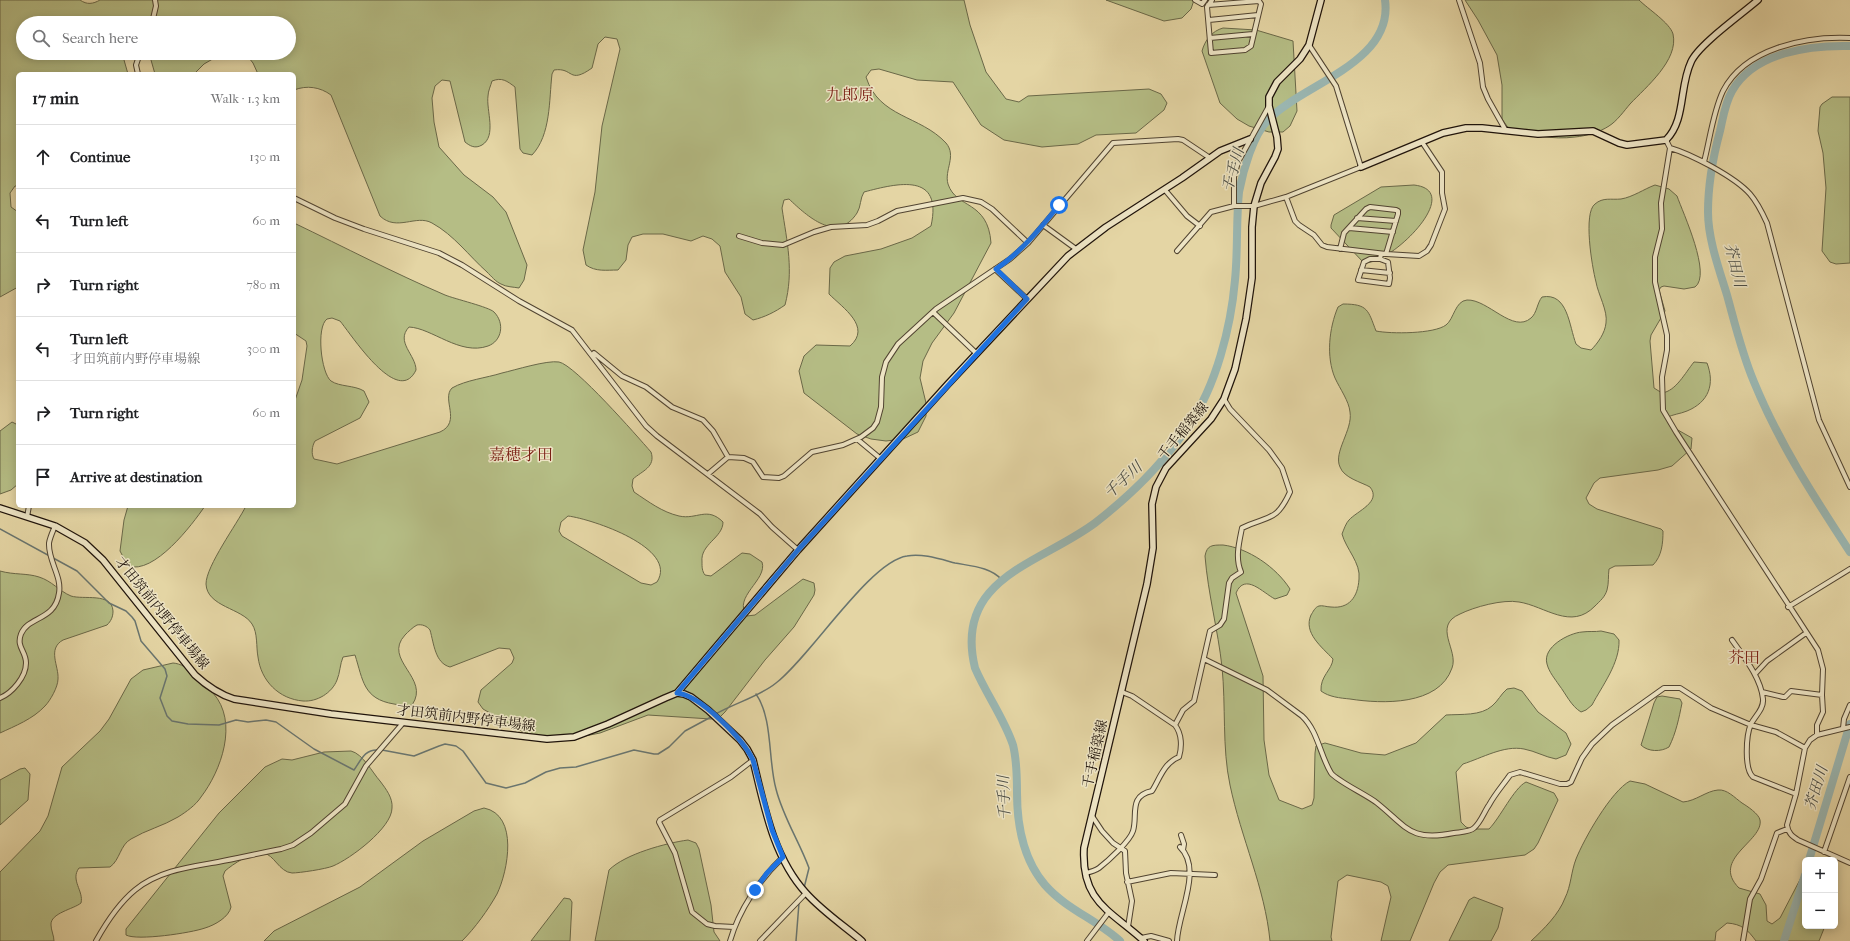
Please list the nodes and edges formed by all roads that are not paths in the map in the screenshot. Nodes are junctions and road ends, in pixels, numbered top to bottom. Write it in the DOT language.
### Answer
graph roads {
  1 [pos="155,0"];
  2 [pos="1195,0"];
  3 [pos="1205,0"];
  4 [pos="1212,0"];
  5 [pos="1320,0"];
  6 [pos="1459,0"];
  7 [pos="1758,0"];
  8 [pos="1208,5"];
  9 [pos="1258,15"];
  10 [pos="154,16"];
  11 [pos="1209,20"];
  12 [pos="1253,34"];
  13 [pos="1210,38"];
  14 [pos="1850,38"];
  15 [pos="1309,45"];
  16 [pos="138,60"];
  17 [pos="138,72"];
  18 [pos="1269,106"];
  19 [pos="1506,131"];
  20 [pos="1250,139"];
  21 [pos="1666,140"];
  22 [pos="1422,142"];
  23 [pos="1670,148"];
  24 [pos="1210,158"];
  25 [pos="1704,162"];
  26 [pos="1361,167"];
  27 [pos="1165,190"];
  28 [pos="1286,197"];
  29 [pos="296,199"];
  30 [pos="1235,206"];
  31 [pos="1252,206"];
  32 [pos="1357,218"];
  33 [pos="1396,221"];
  34 [pos="1043,225"];
  35 [pos="1200,226"];
  36 [pos="1348,228"];
  37 [pos="1393,232"];
  38 [pos="739,236"];
  39 [pos="1028,242"];
  40 [pos="1076,249"];
  41 [pos="1340,250"];
  42 [pos="1177,251"];
  43 [pos="1384,254"];
  44 [pos="1380,259"];
  45 [pos="996,269"];
  46 [pos="1361,270"];
  47 [pos="1390,273"];
  48 [pos="1027,299"];
  49 [pos="934,312"];
  50 [pos="587,348"];
  51 [pos="977,354"];
  52 [pos="1224,399"];
  53 [pos="857,439"];
  54 [pos="728,457"];
  55 [pos="881,459"];
  56 [pos="708,474"];
  57 [pos="1850,487"];
  58 [pos="0,508"];
  59 [pos="28,508"];
  60 [pos="28,517"];
  61 [pos="55,526"];
  62 [pos="798,550"];
  63 [pos="1850,569"];
  64 [pos="1788,606"];
  65 [pos="1806,634"];
  66 [pos="1732,640"];
  67 [pos="1204,659"];
  68 [pos="1755,674"];
  69 [pos="1122,692"];
  70 [pos="1762,692"];
  71 [pos="677,693"];
  72 [pos="1822,696"];
  73 [pos="0,698"];
  74 [pos="1850,705"];
  75 [pos="403,723"];
  76 [pos="1175,725"];
  77 [pos="1751,725"];
  78 [pos="1850,727"];
  79 [pos="1843,728"];
  80 [pos="1817,735"];
  81 [pos="1805,748"];
  82 [pos="753,760"];
  83 [pos="1850,777"];
  84 [pos="1796,794"];
  85 [pos="1092,816"];
  86 [pos="1788,829"];
  87 [pos="1181,835"];
  88 [pos="1121,847"];
  89 [pos="1824,852"];
  90 [pos="783,857"];
  91 [pos="1850,863"];
  92 [pos="1085,873"];
  93 [pos="1190,874"];
  94 [pos="1215,875"];
  95 [pos="1127,882"];
  96 [pos="806,893"];
  97 [pos="1109,912"];
  98 [pos="1128,926"];
  99 [pos="734,927"];
  100 [pos="1143,940"];
  101 [pos="96,941"];
  102 [pos="730,941"];
  103 [pos="760,941"];
  104 [pos="862,941"];
  105 [pos="1087,941"];
  106 [pos="1169,941"];
  107 [pos="1177,941"];
  108 [pos="1743,941"];
  1 -- 10 [label="street"];
  2 -- 3 [label="street"];
  4 -- 8 [label="street"];
  5 -- 15 [label="main road, 千手稲築線"];
  6 -- 19 [label="street"];
  7 -- 21 [label="main road"];
  8 -- 9 [label="street"];
  8 -- 11 [label="street"];
  9 -- 11 [label="street"];
  9 -- 12 [label="street"];
  11 -- 13 [label="street"];
  12 -- 13 [label="street"];
  12 -- 13 [label="street"];
  14 -- 25 [label="street"];
  15 -- 18 [label="main road, 千手稲築線"];
  15 -- 26 [label="street"];
  16 -- 17 [label="street"];
  18 -- 20 [label="street"];
  18 -- 31 [label="main road, 千手稲築線"];
  19 -- 21 [label="main road"];
  19 -- 22 [label="main road"];
  20 -- 24 [label="main road"];
  20 -- 30 [label="street"];
  21 -- 23 [label="street"];
  22 -- 26 [label="main road"];
  22 -- 43 [label="street"];
  23 -- 25 [label="street"];
  23 -- 64 [label="street"];
  24 -- 27 [label="main road"];
  24 -- 34 [label="street"];
  25 -- 57 [label="street"];
  26 -- 28 [label="street"];
  27 -- 35 [label="street"];
  27 -- 40 [label="main road"];
  28 -- 31 [label="street"];
  28 -- 41 [label="street"];
  29 -- 50 [label="street"];
  30 -- 31 [label="street"];
  30 -- 35 [label="street"];
  31 -- 52 [label="main road, 千手稲築線"];
  32 -- 33 [label="street"];
  32 -- 33 [label="street"];
  32 -- 36 [label="street"];
  33 -- 37 [label="street"];
  34 -- 39 [label="street"];
  34 -- 40 [label="street"];
  35 -- 42 [label="street"];
  36 -- 37 [label="street"];
  36 -- 41 [label="street"];
  37 -- 43 [label="street"];
  38 -- 39 [label="street"];
  39 -- 45 [label="street"];
  40 -- 48 [label="main road"];
  41 -- 43 [label="street"];
  43 -- 44 [label="street"];
  44 -- 46 [label="street"];
  44 -- 47 [label="street"];
  45 -- 48 [label="street"];
  45 -- 49 [label="street"];
  46 -- 47 [label="street"];
  46 -- 47 [label="street"];
  48 -- 51 [label="main road"];
  49 -- 51 [label="street"];
  49 -- 53 [label="street"];
  50 -- 54 [label="street"];
  50 -- 56 [label="street"];
  51 -- 55 [label="main road"];
  52 -- 67 [label="street"];
  52 -- 69 [label="main road, 千手稲築線"];
  53 -- 54 [label="street"];
  53 -- 55 [label="street"];
  54 -- 56 [label="street"];
  55 -- 62 [label="main road"];
  56 -- 62 [label="street"];
  58 -- 60 [label="main road, 才田筑前内野停車場線"];
  59 -- 60 [label="street"];
  60 -- 61 [label="main road, 才田筑前内野停車場線"];
  61 -- 73 [label="street"];
  61 -- 75 [label="main road, 才田筑前内野停車場線"];
  62 -- 71 [label="main road"];
  63 -- 64 [label="street"];
  64 -- 65 [label="street"];
  65 -- 68 [label="street"];
  65 -- 72 [label="street"];
  66 -- 68 [label="street"];
  67 -- 76 [label="street"];
  67 -- 77 [label="street"];
  68 -- 70 [label="street"];
  69 -- 76 [label="street"];
  69 -- 85 [label="main road, 千手稲築線"];
  70 -- 72 [label="street"];
  70 -- 77 [label="street"];
  71 -- 75 [label="main road, 才田筑前内野停車場線"];
  71 -- 82 [label="main road"];
  72 -- 80 [label="street"];
  74 -- 79 [label="street"];
  75 -- 101 [label="street"];
  76 -- 88 [label="street"];
  77 -- 81 [label="street"];
  77 -- 84 [label="street"];
  78 -- 79 [label="street"];
  79 -- 80 [label="street"];
  80 -- 81 [label="street"];
  81 -- 84 [label="street"];
  82 -- 90 [label="main road"];
  82 -- 99 [label="street"];
  83 -- 89 [label="street"];
  84 -- 86 [label="street"];
  85 -- 88 [label="street"];
  85 -- 92 [label="main road, 千手稲築線"];
  86 -- 89 [label="street"];
  86 -- 108 [label="street"];
  87 -- 93 [label="street"];
  88 -- 92 [label="street"];
  88 -- 95 [label="street"];
  89 -- 91 [label="street"];
  90 -- 96 [label="main road"];
  90 -- 99 [label="street"];
  92 -- 97 [label="main road, 千手稲築線"];
  93 -- 94 [label="street"];
  93 -- 95 [label="street"];
  93 -- 107 [label="street"];
  95 -- 98 [label="street"];
  96 -- 103 [label="street"];
  96 -- 104 [label="main road"];
  97 -- 98 [label="main road, 千手稲築線"];
  97 -- 105 [label="street"];
  98 -- 100 [label="main road, 千手稲築線"];
  99 -- 102 [label="street"];
  100 -- 106 [label="street"];
}
